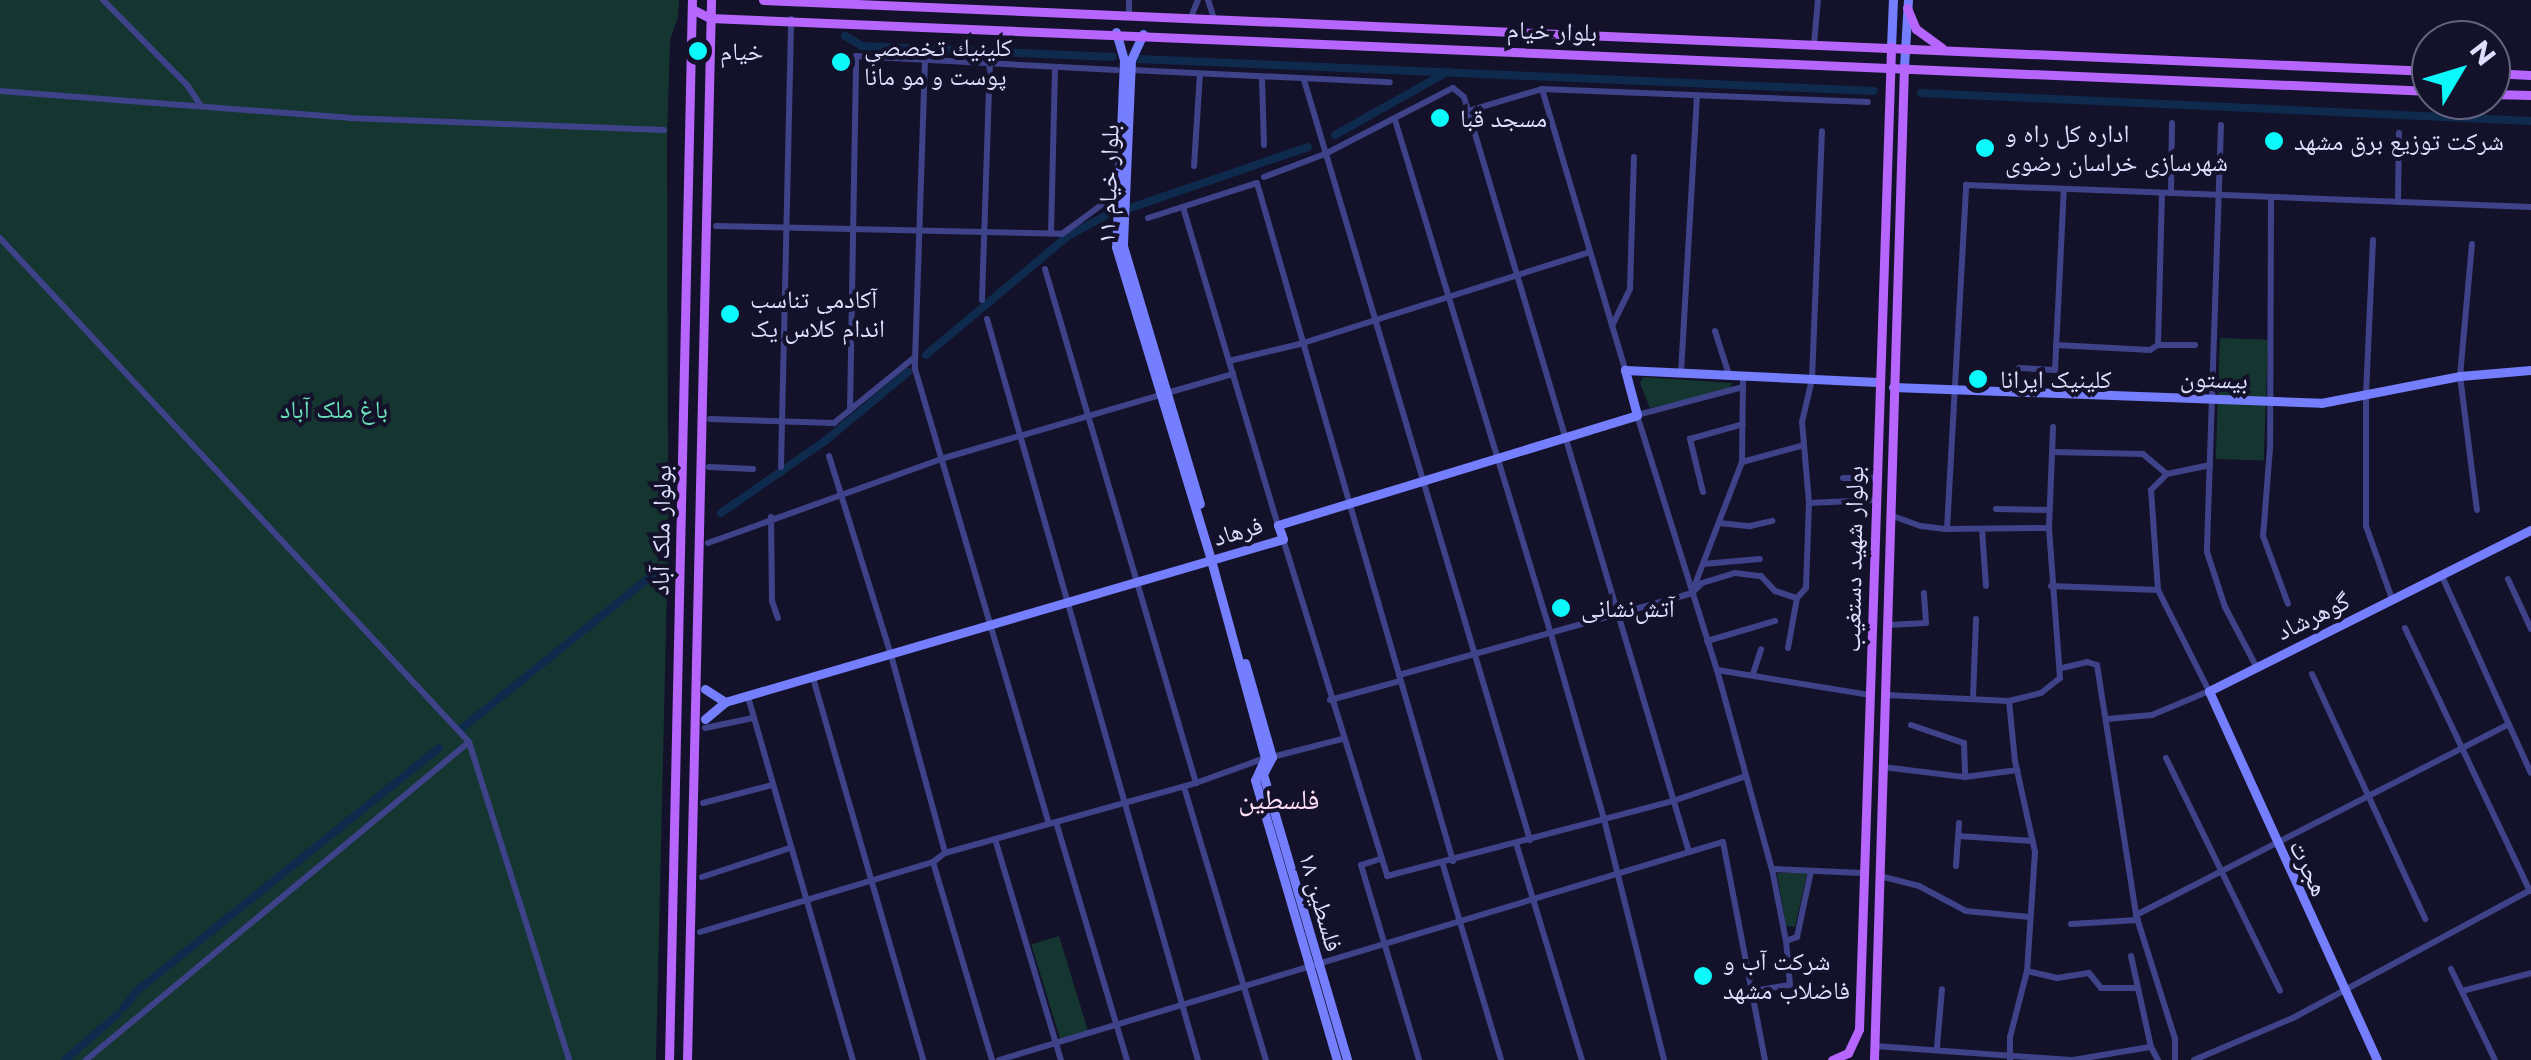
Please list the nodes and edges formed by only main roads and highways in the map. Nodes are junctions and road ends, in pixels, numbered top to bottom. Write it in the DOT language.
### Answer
graph roads {
  1 [pos="710,0"];
  2 [pos="764,0"];
  3 [pos="789,0"];
  4 [pos="858,1"];
  5 [pos="924,2"];
  6 [pos="692,4"];
  7 [pos="989,4"];
  8 [pos="1908,4"];
  9 [pos="972,8"];
  10 [pos="710,18"];
  11 [pos="971,26"];
  12 [pos="1638,36"];
  13 [pos="1892,46"];
  14 [pos="1944,50"];
  15 [pos="1637,55"];
  16 [pos="1904,66"];
  17 [pos="1890,67"];
  18 [pos="2411,70"];
  19 [pos="2411,90"];
  20 [pos="1849,1056"];
  21 [pos="669,1060"];
  22 [pos="687,1060"];
  23 [pos="1832,1060"];
  24 [pos="1872,1060"];
  1 -- 6 [label="main road"];
  1 -- 10 [label="main road, بولوار ملک آباد"];
  2 -- 3 [label="main road, بلوار خیام"];
  3 -- 4 [label="main road, بلوار خیام"];
  4 -- 5 [label="main road, بلوار خیام"];
  5 -- 9 [label="main road, بلوار خیام"];
  6 -- 10 [label="main road, بلوار خیام"];
  6 -- 21 [label="main road, بولوار ملک آباد"];
  7 -- 9 [label="main road, بلوار خیام"];
  7 -- 12 [label="main road, بلوار خیام"];
  8 -- 14 [label="main road"];
  9 -- 11 [label="main road"];
  10 -- 11 [label="main road, بلوار خیام"];
  10 -- 22 [label="main road, بولوار ملک آباد"];
  11 -- 15 [label="main road, بلوار خیام"];
  12 -- 13 [label="main road, بلوار خیام"];
  12 -- 15 [label="main road"];
  13 -- 14 [label="main road, بلوار خیام"];
  13 -- 17 [label="main road, بولوار شهید دستغیب"];
  14 -- 18 [label="main road, بلوار خیام"];
  15 -- 17 [label="main road, بلوار خیام"];
  16 -- 17 [label="main road, بلوار خیام"];
  16 -- 19 [label="main road, بلوار خیام"];
  16 -- 24 [label="main road, بولوار شهید دستغیب"];
  17 -- 20 [label="main road, بولوار شهید دستغیب"];
  20 -- 23 [label="main road, بولوار شهید دستغیب"];
}
